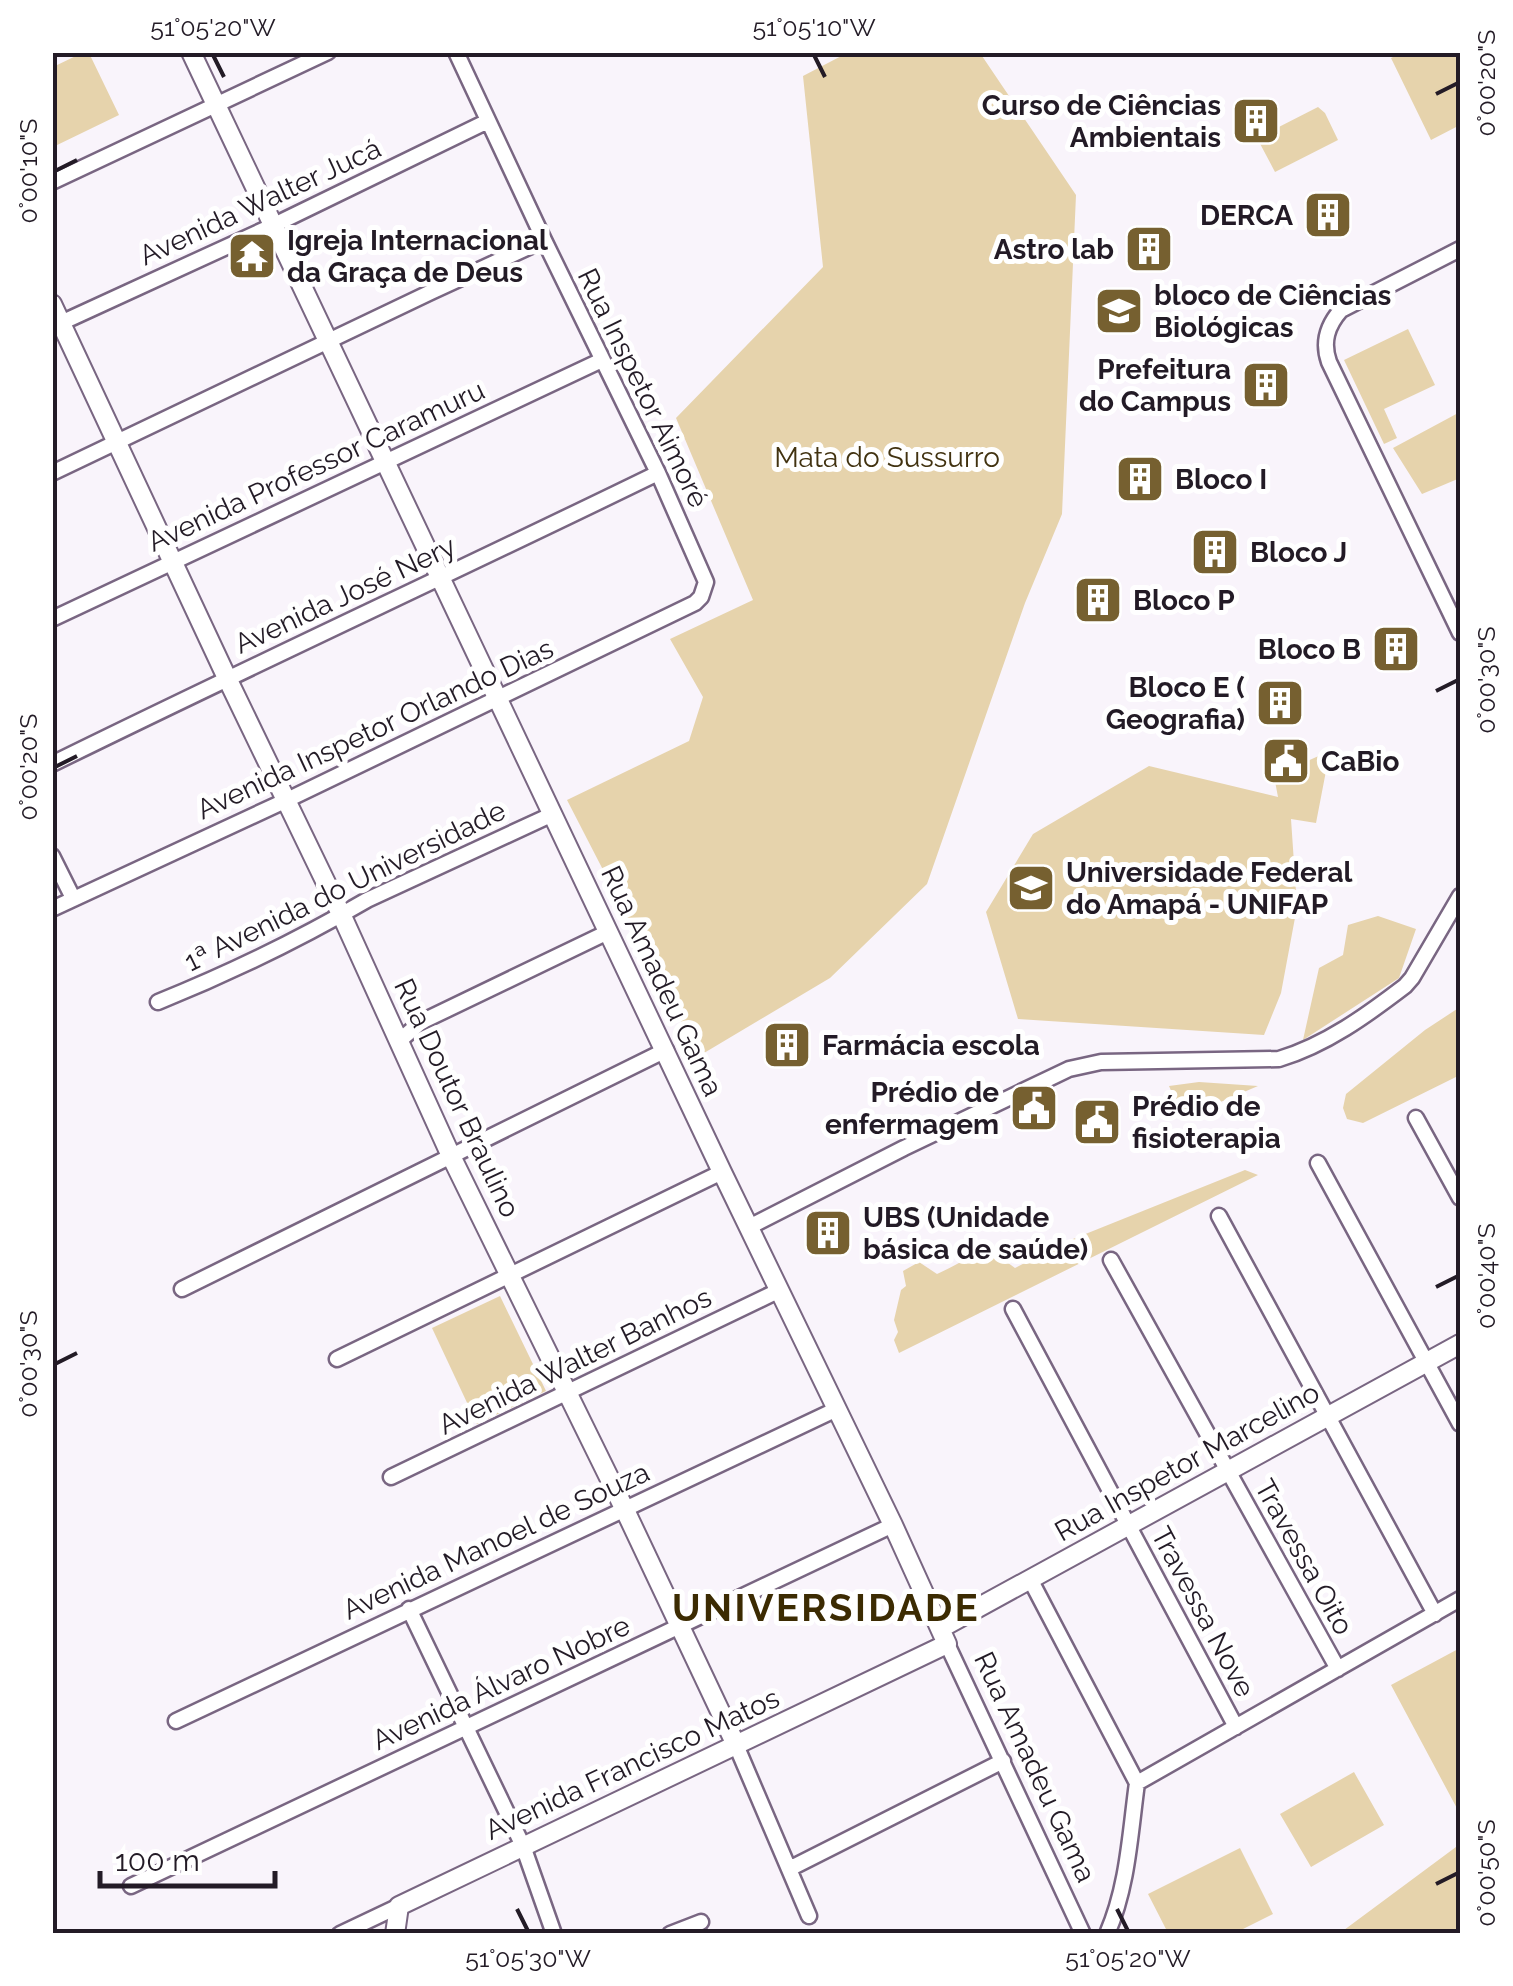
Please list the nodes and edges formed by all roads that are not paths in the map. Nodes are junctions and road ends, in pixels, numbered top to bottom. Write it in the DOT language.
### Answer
graph roads {
  1 [pos="191,52"];
  2 [pos="328,52"];
  3 [pos="456,52"];
  4 [pos="214,105"];
  5 [pos="488,121"];
  6 [pos="52,182"];
  7 [pos="272,226"];
  8 [pos="544,240"];
  9 [pos="1460,250"];
  10 [pos="52,304"];
  11 [pos="57,325"];
  12 [pos="328,342"];
  13 [pos="602,360"];
  14 [pos="116,442"];
  15 [pos="384,462"];
  16 [pos="52,473"];
  17 [pos="658,474"];
  18 [pos="172,562"];
  19 [pos="441,579"];
  20 [pos="706,582"];
  21 [pos="52,619"];
  22 [pos="1460,633"];
  23 [pos="227,678"];
  24 [pos="498,698"];
  25 [pos="52,764"];
  26 [pos="287,800"];
  27 [pos="553,814"];
  28 [pos="52,856"];
  29 [pos="1460,896"];
  30 [pos="73,898"];
  31 [pos="52,908"];
  32 [pos="342,916"];
  33 [pos="608,932"];
  34 [pos="158,1002"];
  35 [pos="398,1042"];
  36 [pos="666,1050"];
  37 [pos="1416,1118"];
  38 [pos="451,1156"];
  39 [pos="1318,1163"];
  40 [pos="722,1172"];
  41 [pos="1460,1198"];
  42 [pos="1220,1216"];
  43 [pos="749,1227"];
  44 [pos="1111,1260"];
  45 [pos="510,1275"];
  46 [pos="182,1288"];
  47 [pos="780,1290"];
  48 [pos="1012,1309"];
  49 [pos="1460,1344"];
  50 [pos="337,1359"];
  51 [pos="1427,1362"];
  52 [pos="568,1394"];
  53 [pos="837,1409"];
  54 [pos="1328,1416"];
  55 [pos="1460,1424"];
  56 [pos="1228,1471"];
  57 [pos="392,1477"];
  58 [pos="624,1508"];
  59 [pos="892,1525"];
  60 [pos="1128,1526"];
  61 [pos="1030,1579"];
  62 [pos="1460,1599"];
  63 [pos="408,1609"];
  64 [pos="1435,1614"];
  65 [pos="680,1626"];
  66 [pos="944,1636"];
  67 [pos="1338,1669"];
  68 [pos="176,1720"];
  69 [pos="1236,1727"];
  70 [pos="465,1728"];
  71 [pos="736,1745"];
  72 [pos="1003,1760"];
  73 [pos="1138,1783"];
  74 [pos="523,1846"];
  75 [pos="789,1869"];
  76 [pos="131,1886"];
  77 [pos="399,1906"];
  78 [pos="809,1916"];
  79 [pos="701,1922"];
  80 [pos="340,1934"];
  81 [pos="394,1934"];
  82 [pos="554,1934"];
  83 [pos="670,1934"];
  84 [pos="1082,1934"];
  85 [pos="1107,1934"];
  1 -- 4 [label="street, Rua Amadeu Gama"];
  2 -- 4 [label="street"];
  3 -- 5 [label="street, Rua Inspetor Aimoré"];
  4 -- 6 [label="street"];
  4 -- 7 [label="street, Rua Amadeu Gama"];
  5 -- 7 [label="street, Avenida Walter Jucá"];
  5 -- 8 [label="street, Rua Inspetor Aimoré"];
  7 -- 11 [label="street, Avenida Walter Jucá"];
  7 -- 12 [label="street, Rua Amadeu Gama"];
  8 -- 12 [label="street"];
  8 -- 13 [label="street, Rua Inspetor Aimoré"];
  9 -- 22 [label="street"];
  10 -- 11 [label="street, Rua Doutor Braulino"];
  11 -- 14 [label="street, Rua Doutor Braulino"];
  12 -- 14 [label="street"];
  12 -- 15 [label="street, Rua Amadeu Gama"];
  13 -- 15 [label="street, Avenida Professor Caramuru"];
  13 -- 17 [label="street, Rua Inspetor Aimoré"];
  14 -- 16 [label="street"];
  14 -- 18 [label="street, Rua Doutor Braulino"];
  15 -- 18 [label="street, Avenida Professor Caramuru"];
  15 -- 19 [label="street, Rua Amadeu Gama"];
  17 -- 19 [label="street, Avenida José Nery"];
  17 -- 20 [label="street, Rua Inspetor Aimoré"];
  18 -- 21 [label="street, Avenida Professor Caramuru"];
  18 -- 23 [label="street, Rua Doutor Braulino"];
  19 -- 23 [label="street, Avenida José Nery"];
  19 -- 24 [label="street, Rua Amadeu Gama"];
  20 -- 24 [label="street, Avenida Inspetor Orlando Dias"];
  23 -- 25 [label="street, Avenida José Nery"];
  23 -- 26 [label="street, Rua Doutor Braulino"];
  24 -- 26 [label="street, Avenida Inspetor Orlando Dias"];
  24 -- 27 [label="street, Rua Amadeu Gama"];
  26 -- 30 [label="street, Avenida Inspetor Orlando Dias"];
  26 -- 32 [label="street, Rua Doutor Braulino"];
  27 -- 32 [label="street, 1ª Avenida do Universidade"];
  27 -- 33 [label="street, Rua Amadeu Gama"];
  28 -- 30 [label="street"];
  29 -- 43 [label="street"];
  30 -- 31 [label="street, Avenida Inspetor Orlando Dias"];
  32 -- 34 [label="street, 1ª Avenida do Universidade"];
  32 -- 35 [label="street, Rua Doutor Braulino"];
  33 -- 35 [label="street"];
  33 -- 36 [label="street, Rua Amadeu Gama"];
  35 -- 38 [label="street, Rua Doutor Braulino"];
  36 -- 38 [label="street"];
  36 -- 40 [label="street, Rua Amadeu Gama"];
  37 -- 41 [label="street"];
  38 -- 45 [label="street, Rua Doutor Braulino"];
  38 -- 46 [label="street"];
  39 -- 51 [label="street"];
  40 -- 43 [label="street, Rua Amadeu Gama"];
  40 -- 45 [label="street"];
  42 -- 54 [label="street"];
  43 -- 47 [label="street, Rua Amadeu Gama"];
  44 -- 56 [label="street, Travessa Oito"];
  45 -- 50 [label="street"];
  45 -- 52 [label="street, Rua Doutor Braulino"];
  47 -- 52 [label="street, Avenida Walter Banhos"];
  47 -- 53 [label="street, Rua Amadeu Gama"];
  48 -- 60 [label="street, Travessa Nove"];
  49 -- 51 [label="street, Rua Inspetor Marcelino"];
  51 -- 54 [label="street, Rua Inspetor Marcelino"];
  51 -- 55 [label="street"];
  52 -- 57 [label="street, Avenida Walter Banhos"];
  52 -- 58 [label="street, Rua Doutor Braulino"];
  53 -- 58 [label="street, Avenida Manoel de Souza"];
  53 -- 59 [label="street, Rua Amadeu Gama"];
  54 -- 56 [label="street, Rua Inspetor Marcelino"];
  54 -- 64 [label="street"];
  56 -- 60 [label="street, Rua Inspetor Marcelino"];
  56 -- 67 [label="street, Travessa Oito"];
  58 -- 63 [label="street, Avenida Manoel de Souza"];
  58 -- 65 [label="street, Rua Doutor Braulino"];
  59 -- 65 [label="street, Avenida Álvaro Nobre"];
  59 -- 66 [label="street, Rua Amadeu Gama"];
  60 -- 61 [label="street, Rua Inspetor Marcelino"];
  60 -- 69 [label="street, Travessa Nove"];
  61 -- 66 [label="street, Rua Inspetor Marcelino"];
  61 -- 73 [label="street"];
  62 -- 64 [label="street"];
  63 -- 68 [label="street, Avenida Manoel de Souza"];
  63 -- 70 [label="street"];
  64 -- 67 [label="street"];
  65 -- 70 [label="street, Avenida Álvaro Nobre"];
  65 -- 71 [label="street, Rua Doutor Braulino"];
  66 -- 71 [label="street, Avenida Francisco Matos"];
  66 -- 72 [label="street, Rua Amadeu Gama"];
  67 -- 69 [label="street"];
  69 -- 73 [label="street"];
  70 -- 74 [label="street"];
  70 -- 76 [label="street, Avenida Álvaro Nobre"];
  71 -- 74 [label="street, Avenida Francisco Matos"];
  71 -- 75 [label="street, Rua Doutor Braulino"];
  72 -- 75 [label="street"];
  72 -- 84 [label="street, Rua Amadeu Gama"];
  73 -- 85 [label="street"];
  74 -- 77 [label="street, Avenida Francisco Matos"];
  74 -- 82 [label="street"];
  75 -- 78 [label="street, Rua Doutor Braulino"];
  77 -- 80 [label="street, Avenida Francisco Matos"];
  77 -- 81 [label="street"];
  79 -- 83 [label="street"];
}
